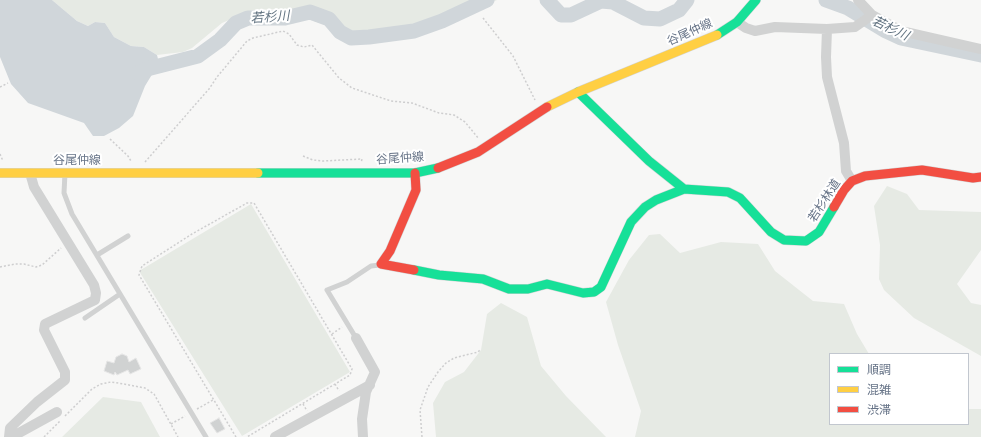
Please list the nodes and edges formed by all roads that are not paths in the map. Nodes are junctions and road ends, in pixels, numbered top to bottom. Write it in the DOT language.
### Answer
graph roads {
  1 [pos="756,0"];
  2 [pos="858,0"];
  3 [pos="872,16"];
  4 [pos="737,22"];
  5 [pos="827,29"];
  6 [pos="981,49"];
  7 [pos="578,92"];
  8 [pos="0,173"];
  9 [pos="30,173"];
  10 [pos="65,173"];
  11 [pos="415,173"];
  12 [pos="981,177"];
  13 [pos="852,181"];
  14 [pos="684,189"];
  15 [pos="128,236"];
  16 [pos="97,255"];
  17 [pos="381,264"];
  18 [pos="120,294"];
  19 [pos="85,318"];
  20 [pos="356,338"];
  21 [pos="370,385"];
  22 [pos="57,412"];
  23 [pos="9,437"];
  24 [pos="15,437"];
  25 [pos="206,437"];
  26 [pos="275,437"];
  27 [pos="363,437"];
  1 -- 4 [label="street, 谷尾仲線"];
  2 -- 3 [label="street"];
  3 -- 5 [label="street"];
  3 -- 6 [label="street"];
  4 -- 5 [label="street"];
  4 -- 7 [label="street, 谷尾仲線"];
  5 -- 13 [label="street"];
  7 -- 11 [label="street, 谷尾仲線"];
  7 -- 14 [label="street, 若杉林道"];
  8 -- 9 [label="street, 谷尾仲線"];
  9 -- 10 [label="street, 谷尾仲線"];
  9 -- 23 [label="street"];
  10 -- 11 [label="street, 谷尾仲線"];
  10 -- 16 [label="lane"];
  11 -- 17 [label="street"];
  12 -- 13 [label="street, 若杉林道"];
  13 -- 14 [label="street, 若杉林道"];
  14 -- 17 [label="street"];
  15 -- 16 [label="lane"];
  16 -- 18 [label="lane"];
  17 -- 20 [label="lane"];
  18 -- 19 [label="lane"];
  18 -- 25 [label="lane"];
  20 -- 21 [label="street"];
  21 -- 26 [label="street"];
  21 -- 27 [label="street"];
  22 -- 24 [label="street"];
}
